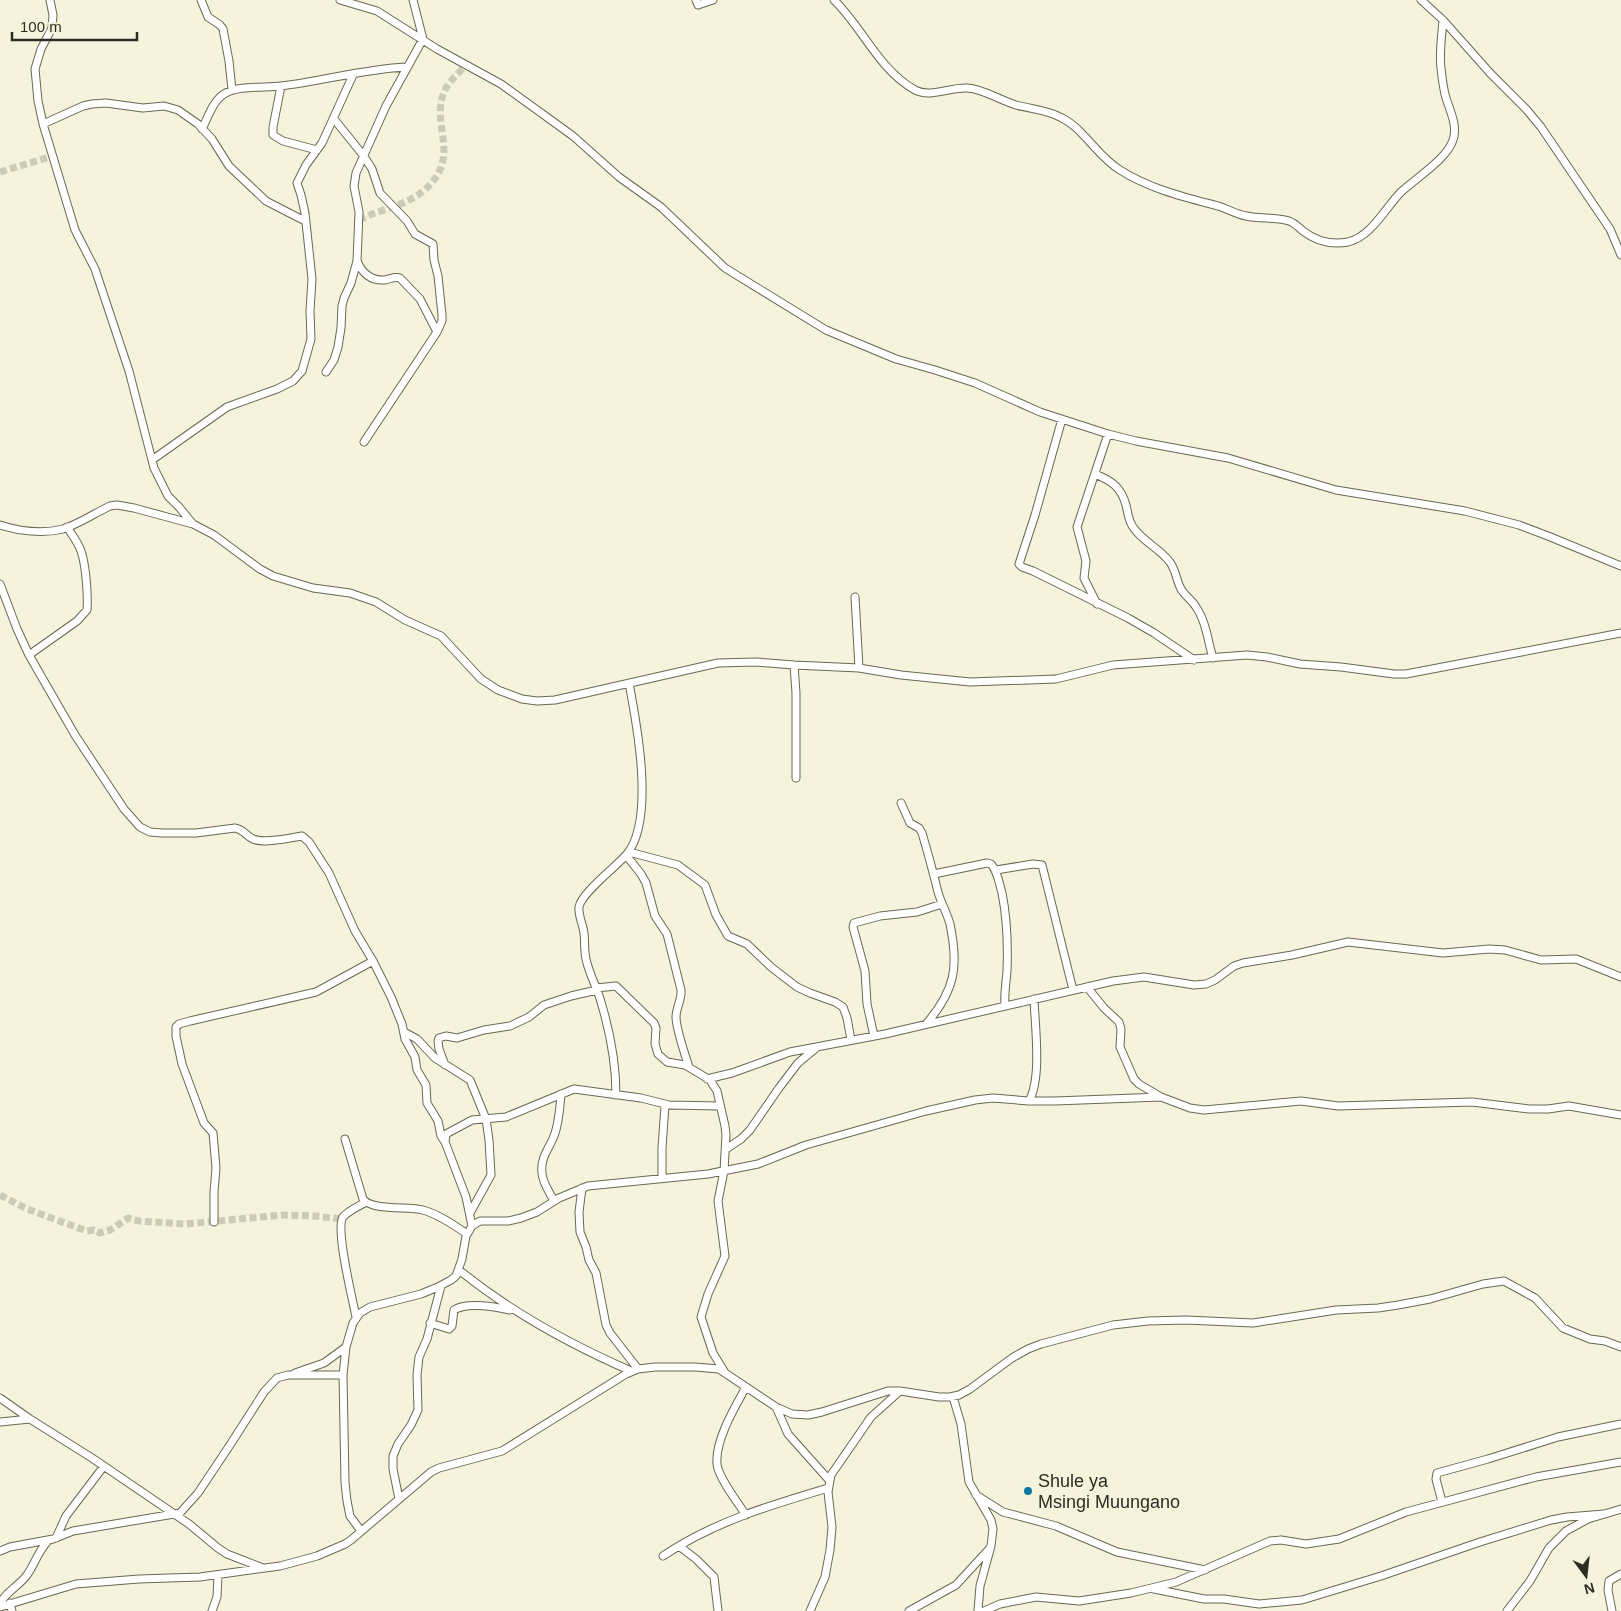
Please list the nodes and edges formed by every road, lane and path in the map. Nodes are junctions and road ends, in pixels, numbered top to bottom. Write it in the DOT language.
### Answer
graph roads {
  1 [pos="50,0"];
  2 [pos="201,0"];
  3 [pos="340,0"];
  4 [pos="413,0"];
  5 [pos="696,0"];
  6 [pos="713,0"];
  7 [pos="834,0"];
  8 [pos="1421,0"];
  9 [pos="1443,20"];
  10 [pos="423,40"];
  11 [pos="406,67"];
  12 [pos="353,74"];
  13 [pos="281,86"];
  14 [pos="232,90"];
  15 [pos="334,119"];
  16 [pos="43,124"];
  17 [pos="202,129"];
  18 [pos="317,150"];
  19 [pos="363,155"];
  20 [pos="306,221"];
  21 [pos="1621,254"];
  22 [pos="357,261"];
  23 [pos="437,332"];
  24 [pos="326,372"];
  25 [pos="1062,419"];
  26 [pos="1108,434"];
  27 [pos="364,442"];
  28 [pos="152,460"];
  29 [pos="1095,474"];
  30 [pos="193,524"];
  31 [pos="0,525"];
  32 [pos="67,527"];
  33 [pos="1621,566"];
  34 [pos="0,584"];
  35 [pos="855,597"];
  36 [pos="1097,604"];
  37 [pos="1621,633"];
  38 [pos="29,655"];
  39 [pos="1214,658"];
  40 [pos="1194,660"];
  41 [pos="794,666"];
  42 [pos="859,668"];
  43 [pos="630,684"];
  44 [pos="796,778"];
  45 [pos="901,803"];
  46 [pos="627,853"];
  47 [pos="996,870"];
  48 [pos="934,874"];
  49 [pos="942,904"];
  50 [pos="373,961"];
  51 [pos="1621,977"];
  52 [pos="1087,986"];
  53 [pos="597,989"];
  54 [pos="1073,990"];
  55 [pos="1034,999"];
  56 [pos="1004,1006"];
  57 [pos="927,1024"];
  58 [pos="404,1032"];
  59 [pos="874,1036"];
  60 [pos="851,1040"];
  61 [pos="820,1045"];
  62 [pos="445,1065"];
  63 [pos="689,1067"];
  64 [pos="707,1078"];
  65 [pos="561,1094"];
  66 [pos="616,1095"];
  67 [pos="1161,1097"];
  68 [pos="1029,1101"];
  69 [pos="665,1105"];
  70 [pos="720,1106"];
  71 [pos="1621,1115"];
  72 [pos="486,1118"];
  73 [pos="345,1139"];
  74 [pos="445,1142"];
  75 [pos="726,1149"];
  76 [pos="724,1171"];
  77 [pos="662,1178"];
  78 [pos="582,1188"];
  79 [pos="366,1202"];
  80 [pos="554,1202"];
  81 [pos="470,1213"];
  82 [pos="214,1222"];
  83 [pos="472,1226"];
  84 [pos="467,1234"];
  85 [pos="458,1270"];
  86 [pos="441,1286"];
  87 [pos="513,1310"];
  88 [pos="356,1318"];
  89 [pos="430,1323"];
  90 [pos="346,1347"];
  91 [pos="1621,1347"];
  92 [pos="634,1370"];
  93 [pos="724,1372"];
  94 [pos="288,1375"];
  95 [pos="343,1375"];
  96 [pos="746,1387"];
  97 [pos="900,1391"];
  98 [pos="953,1397"];
  99 [pos="0,1398"];
  100 [pos="776,1407"];
  101 [pos="30,1419"];
  102 [pos="0,1422"];
  103 [pos="1621,1424"];
  104 [pos="1621,1462"];
  105 [pos="104,1466"];
  106 [pos="829,1480"];
  107 [pos="828,1488"];
  108 [pos="976,1495"];
  109 [pos="399,1499"];
  110 [pos="1442,1502"];
  111 [pos="1621,1509"];
  112 [pos="1621,1513"];
  113 [pos="1604,1514"];
  114 [pos="175,1515"];
  115 [pos="746,1515"];
  116 [pos="361,1530"];
  117 [pos="52,1539"];
  118 [pos="679,1546"];
  119 [pos="991,1546"];
  120 [pos="0,1551"];
  121 [pos="663,1556"];
  122 [pos="263,1569"];
  123 [pos="1206,1570"];
  124 [pos="1621,1574"];
  125 [pos="218,1575"];
  126 [pos="1151,1588"];
  127 [pos="0,1605"];
  128 [pos="11,1607"];
  129 [pos="212,1611"];
  130 [pos="718,1611"];
  131 [pos="810,1611"];
  132 [pos="909,1611"];
  133 [pos="978,1611"];
  134 [pos="984,1611"];
  135 [pos="1507,1611"];
  136 [pos="1612,1611"];
  1 -- 16 [label="street"];
  2 -- 14 [label="street"];
  3 -- 10 [label="street"];
  4 -- 10 [label="street"];
  5 -- 6 [label="street"];
  7 -- 9 [label="street"];
  8 -- 9 [label="street"];
  9 -- 21 [label="street"];
  10 -- 11 [label="street"];
  10 -- 25 [label="street"];
  11 -- 12 [label="street"];
  11 -- 19 [label="street"];
  12 -- 13 [label="street"];
  12 -- 15 [label="street"];
  13 -- 14 [label="street"];
  13 -- 18 [label="street"];
  14 -- 17 [label="street"];
  15 -- 18 [label="street"];
  15 -- 19 [label="street"];
  16 -- 17 [label="street"];
  16 -- 28 [label="street"];
  17 -- 20 [label="street"];
  18 -- 20 [label="street"];
  19 -- 22 [label="street"];
  19 -- 23 [label="street"];
  20 -- 28 [label="street"];
  22 -- 23 [label="street"];
  22 -- 24 [label="street"];
  23 -- 27 [label="street"];
  25 -- 26 [label="street"];
  25 -- 36 [label="street"];
  26 -- 29 [label="street"];
  26 -- 33 [label="street"];
  28 -- 30 [label="street"];
  29 -- 36 [label="street"];
  29 -- 39 [label="street"];
  30 -- 32 [label="street"];
  30 -- 43 [label="street"];
  31 -- 32 [label="street"];
  32 -- 38 [label="street"];
  34 -- 38 [label="street"];
  35 -- 42 [label="street"];
  36 -- 40 [label="street"];
  37 -- 39 [label="street"];
  38 -- 50 [label="street"];
  39 -- 40 [label="street"];
  40 -- 42 [label="street"];
  41 -- 42 [label="street"];
  41 -- 43 [label="street"];
  41 -- 44 [label="street"];
  43 -- 46 [label="street"];
  45 -- 48 [label="street"];
  46 -- 53 [label="street"];
  46 -- 60 [label="street"];
  46 -- 63 [label="street"];
  47 -- 48 [label="street"];
  47 -- 54 [label="street"];
  47 -- 56 [label="street"];
  48 -- 49 [label="street"];
  49 -- 57 [label="street"];
  49 -- 59 [label="street"];
  50 -- 58 [label="street"];
  50 -- 82 [label="street"];
  51 -- 52 [label="street"];
  52 -- 54 [label="street"];
  52 -- 67 [label="street"];
  53 -- 62 [label="street"];
  53 -- 63 [label="street"];
  53 -- 66 [label="street"];
  54 -- 55 [label="street"];
  55 -- 56 [label="street"];
  55 -- 68 [label="street"];
  56 -- 57 [label="street"];
  57 -- 59 [label="street"];
  58 -- 62 [label="street"];
  58 -- 74 [label="street"];
  59 -- 60 [label="street"];
  60 -- 61 [label="street"];
  61 -- 64 [label="street"];
  61 -- 75 [label="street"];
  62 -- 72 [label="street"];
  63 -- 64 [label="street"];
  64 -- 70 [label="street"];
  65 -- 66 [label="street"];
  65 -- 72 [label="street"];
  65 -- 80 [label="street"];
  66 -- 69 [label="street"];
  67 -- 68 [label="street"];
  67 -- 71 [label="street"];
  68 -- 76 [label="street"];
  69 -- 70 [label="street"];
  69 -- 77 [label="street"];
  70 -- 75 [label="street"];
  72 -- 74 [label="street"];
  72 -- 81 [label="street"];
  73 -- 79 [label="street"];
  74 -- 81 [label="street"];
  75 -- 76 [label="street"];
  76 -- 77 [label="street"];
  76 -- 93 [label="street"];
  77 -- 78 [label="street"];
  78 -- 80 [label="street"];
  78 -- 92 [label="street"];
  79 -- 84 [label="street"];
  79 -- 88 [label="street"];
  80 -- 83 [label="street"];
  81 -- 83 [label="street"];
  83 -- 84 [label="street"];
  84 -- 85 [label="street"];
  85 -- 86 [label="street"];
  85 -- 87 [label="street"];
  86 -- 88 [label="street"];
  86 -- 89 [label="street"];
  87 -- 89 [label="street"];
  87 -- 92 [label="street"];
  88 -- 90 [label="street"];
  89 -- 109 [label="street"];
  90 -- 94 [label="street"];
  90 -- 95 [label="street"];
  91 -- 98 [label="street"];
  92 -- 93 [label="street"];
  92 -- 109 [label="street"];
  93 -- 96 [label="street"];
  94 -- 95 [label="street"];
  94 -- 114 [label="street"];
  95 -- 116 [label="street"];
  96 -- 100 [label="street"];
  96 -- 115 [label="street"];
  97 -- 98 [label="street"];
  97 -- 100 [label="street"];
  97 -- 106 [label="street"];
  98 -- 108 [label="street"];
  99 -- 101 [label="street"];
  100 -- 106 [label="street"];
  101 -- 102 [label="street"];
  101 -- 105 [label="street"];
  103 -- 110 [label="street"];
  104 -- 110 [label="street"];
  105 -- 114 [label="street"];
  105 -- 117 [label="street"];
  106 -- 107 [label="street"];
  107 -- 115 [label="street"];
  107 -- 131 [label="street"];
  108 -- 119 [label="street"];
  108 -- 123 [label="street"];
  109 -- 116 [label="street"];
  110 -- 123 [label="street"];
  111 -- 112 [label="street"];
  111 -- 113 [label="street"];
  113 -- 126 [label="street"];
  113 -- 135 [label="street"];
  114 -- 117 [label="street"];
  114 -- 122 [label="street"];
  115 -- 118 [label="street"];
  116 -- 122 [label="street"];
  117 -- 120 [label="street"];
  117 -- 127 [label="street"];
  118 -- 121 [label="street"];
  118 -- 130 [label="street"];
  119 -- 132 [label="street"];
  119 -- 133 [label="street"];
  122 -- 125 [label="street"];
  123 -- 126 [label="street"];
  124 -- 136 [label="street"];
  125 -- 128 [label="street"];
  125 -- 129 [label="street"];
  126 -- 134 [label="street"];
  127 -- 128 [label="street"];
}
